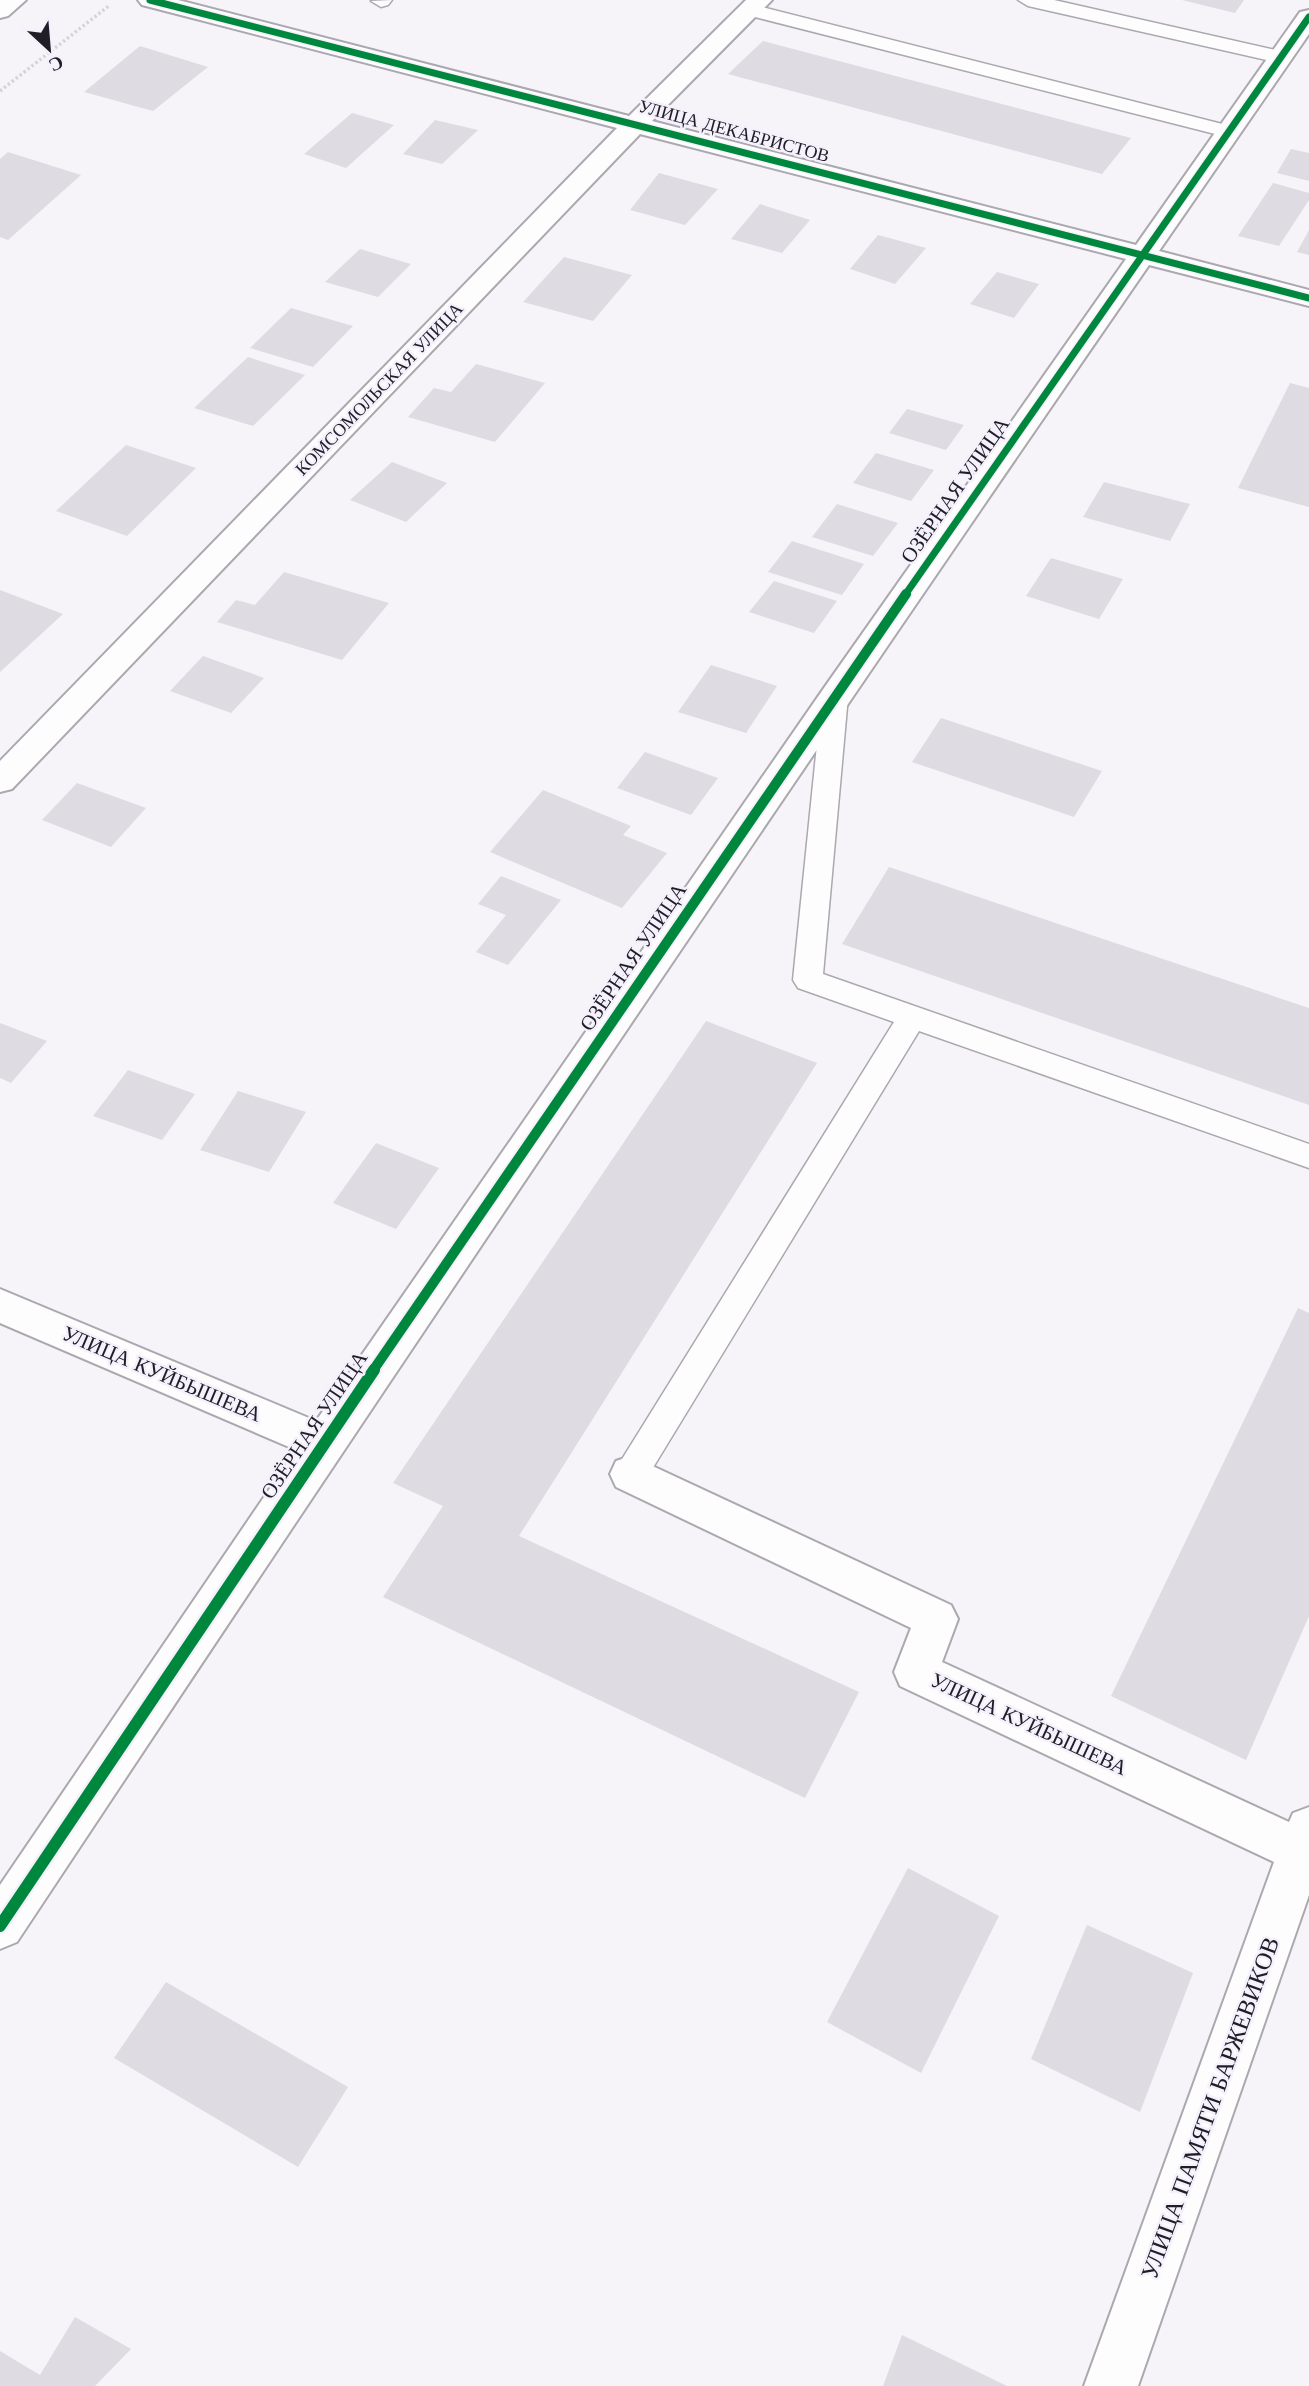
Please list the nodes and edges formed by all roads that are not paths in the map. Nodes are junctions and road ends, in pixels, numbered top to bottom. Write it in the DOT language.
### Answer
graph roads {
  1 [pos="14,0"];
  2 [pos="150,0"];
  3 [pos="1028,0"];
  4 [pos="755,5"];
  5 [pos="0,11"];
  6 [pos="1309,17"];
  7 [pos="1280,57"];
  8 [pos="636,123"];
  9 [pos="1227,131"];
  10 [pos="1143,254"];
  11 [pos="1309,298"];
  12 [pos="835,696"];
  13 [pos="0,781"];
  14 [pos="912,1017"];
  15 [pos="1309,1156"];
  16 [pos="0,1305"];
  17 [pos="324,1443"];
  18 [pos="631,1474"];
  19 [pos="1306,1845"];
  20 [pos="0,1926"];
  21 [pos="1111,2386"];
  1 -- 5 [label="street"];
  2 -- 8 [label="street, УЛИЦА ДЕКАБРИСТОВ"];
  3 -- 7 [label="lane"];
  4 -- 8 [label="street, КОМСОМОЛЬСКАЯ УЛИЦА"];
  4 -- 9 [label="lane"];
  6 -- 7 [label="street, ОЗЁРНАЯ УЛИЦА"];
  7 -- 9 [label="street, ОЗЁРНАЯ УЛИЦА"];
  8 -- 10 [label="street, УЛИЦА ДЕКАБРИСТОВ"];
  8 -- 13 [label="street, КОМСОМОЛЬСКАЯ УЛИЦА"];
  9 -- 10 [label="street, ОЗЁРНАЯ УЛИЦА"];
  10 -- 11 [label="street, УЛИЦА ДЕКАБРИСТОВ"];
  10 -- 12 [label="street, ОЗЁРНАЯ УЛИЦА"];
  12 -- 14 [label="lane"];
  12 -- 17 [label="street, ОЗЁРНАЯ УЛИЦА"];
  14 -- 15 [label="lane"];
  14 -- 18 [label="lane"];
  16 -- 17 [label="street, УЛИЦА КУЙБЫШЕВА"];
  17 -- 20 [label="street, ОЗЁРНАЯ УЛИЦА"];
  18 -- 19 [label="street, УЛИЦА КУЙБЫШЕВА"];
  19 -- 21 [label="street, УЛИЦА ПАМЯТИ БАРЖЕВИКОВ"];
}
